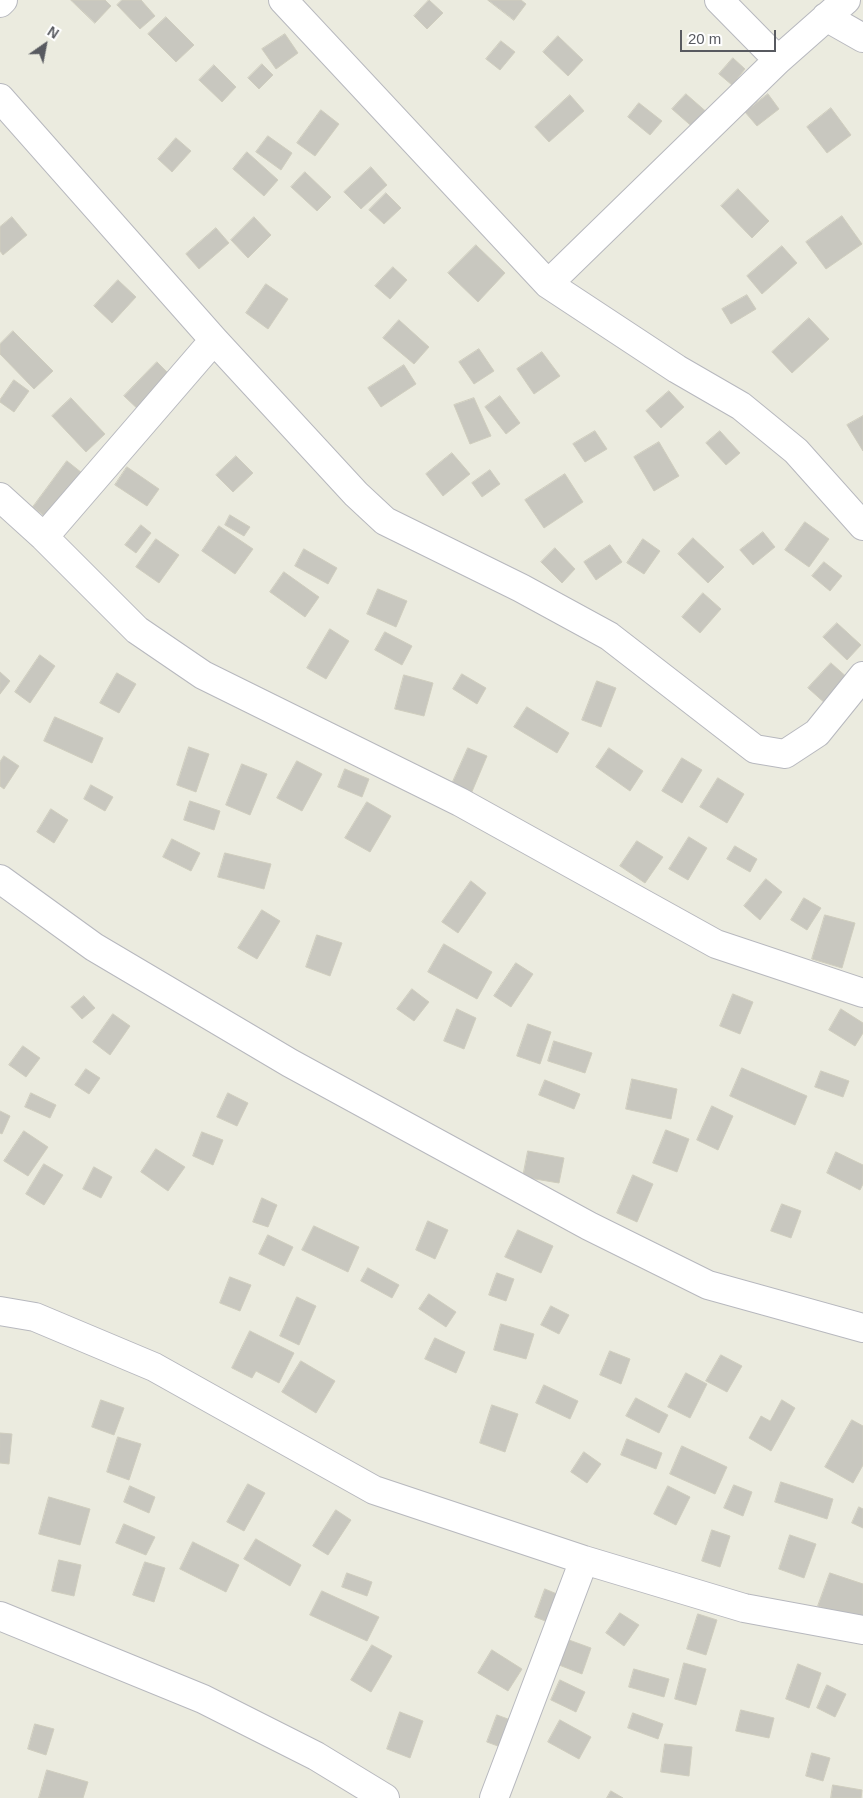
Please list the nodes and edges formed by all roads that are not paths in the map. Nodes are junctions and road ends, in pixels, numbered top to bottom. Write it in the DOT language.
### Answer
graph roads {
  1 [pos="3,0"];
  2 [pos="283,0"];
  3 [pos="718,0"];
  4 [pos="0,3"];
  5 [pos="836,9"];
  6 [pos="863,38"];
  7 [pos="778,60"];
  8 [pos="0,98"];
  9 [pos="548,284"];
  10 [pos="214,340"];
  11 [pos="0,497"];
  12 [pos="863,526"];
  13 [pos="44,537"];
  14 [pos="863,676"];
  15 [pos="0,879"];
  16 [pos="863,993"];
  17 [pos="0,1311"];
  18 [pos="863,1328"];
  19 [pos="584,1560"];
  20 [pos="0,1616"];
  21 [pos="863,1630"];
  22 [pos="386,1798"];
  23 [pos="494,1798"];
  1 -- 4 [label="street"];
  2 -- 9 [label="street"];
  3 -- 7 [label="street"];
  5 -- 6 [label="street"];
  5 -- 7 [label="street"];
  7 -- 9 [label="street"];
  8 -- 10 [label="street"];
  9 -- 12 [label="street"];
  10 -- 13 [label="street"];
  10 -- 14 [label="street"];
  11 -- 13 [label="street"];
  13 -- 16 [label="street"];
  15 -- 18 [label="street"];
  17 -- 19 [label="street"];
  19 -- 21 [label="street"];
  19 -- 23 [label="street"];
  20 -- 22 [label="street"];
}
